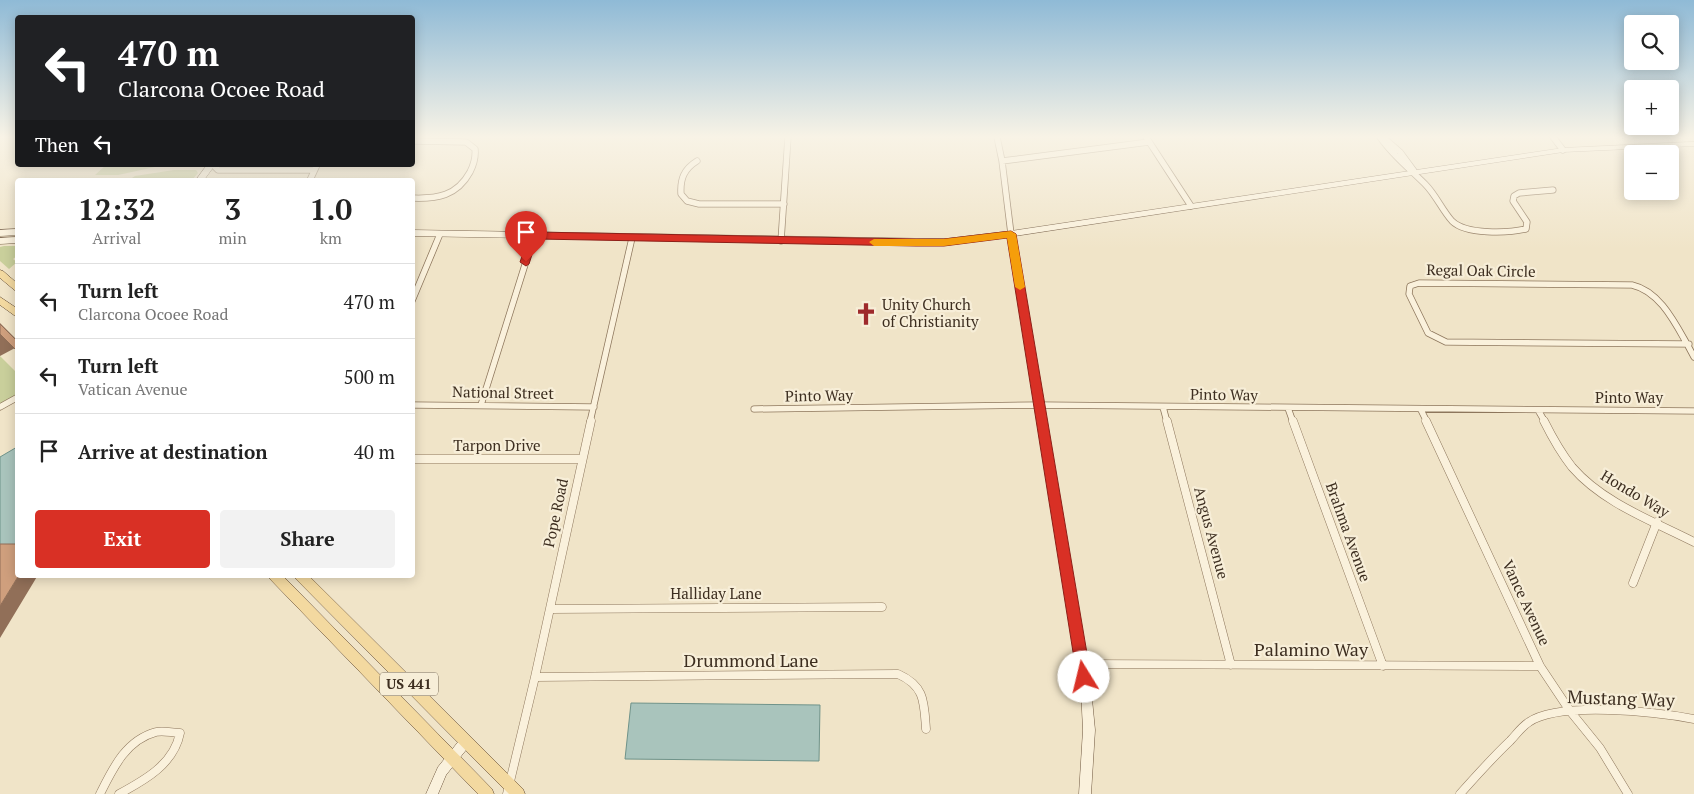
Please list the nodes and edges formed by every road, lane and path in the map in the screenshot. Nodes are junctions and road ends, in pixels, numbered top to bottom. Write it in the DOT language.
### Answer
graph roads {
  1 [pos="468,174"];
  2 [pos="682,174"];
  3 [pos="786,174"];
  4 [pos="1004,174"];
  5 [pos="1170,174"];
  6 [pos="1401,174"];
  7 [pos="1416,174"];
  8 [pos="1553,190"];
  9 [pos="415,198"];
  10 [pos="784,204"];
  11 [pos="1191,206"];
  12 [pos="15,233"];
  13 [pos="415,233"];
  14 [pos="440,234"];
  15 [pos="1011,234"];
  16 [pos="534,236"];
  17 [pos="632,238"];
  18 [pos="1,239"];
  19 [pos="15,240"];
  20 [pos="781,241"];
  21 [pos="0,273"];
  22 [pos="15,287"];
  23 [pos="415,294"];
  24 [pos="0,300"];
  25 [pos="15,312"];
  26 [pos="1688,344"];
  27 [pos="1694,357"];
  28 [pos="15,398"];
  29 [pos="415,405"];
  30 [pos="481,405"];
  31 [pos="1040,405"];
  32 [pos="0,407"];
  33 [pos="594,407"];
  34 [pos="1163,407"];
  35 [pos="1288,408"];
  36 [pos="754,409"];
  37 [pos="1421,410"];
  38 [pos="1538,410"];
  39 [pos="1694,411"];
  40 [pos="415,459"];
  41 [pos="582,459"];
  42 [pos="1657,522"];
  43 [pos="1694,542"];
  44 [pos="277,578"];
  45 [pos="303,578"];
  46 [pos="1633,582"];
  47 [pos="882,607"];
  48 [pos="550,609"];
  49 [pos="1082,664"];
  50 [pos="1231,665"];
  51 [pos="1383,666"];
  52 [pos="1540,666"];
  53 [pos="536,677"];
  54 [pos="1570,711"];
  55 [pos="1694,719"];
  56 [pos="926,729"];
  57 [pos="466,741"];
  58 [pos="451,758"];
  59 [pos="511,791"];
  60 [pos="100,794"];
  61 [pos="119,794"];
  62 [pos="432,794"];
  63 [pos="487,794"];
  64 [pos="1085,794"];
  65 [pos="1460,794"];
  66 [pos="1628,794"];
  1 -- 9 [label="street"];
  2 -- 10 [label="street"];
  3 -- 10 [label="street"];
  4 -- 15 [label="street"];
  5 -- 11 [label="street"];
  6 -- 11 [label="main road"];
  7 -- 8 [label="street"];
  10 -- 20 [label="street"];
  11 -- 15 [label="main road"];
  12 -- 18 [label="main road"];
  13 -- 14 [label="main road"];
  14 -- 16 [label="main road"];
  14 -- 23 [label="street"];
  15 -- 20 [label="main road"];
  15 -- 31 [label="main road"];
  16 -- 17 [label="main road"];
  16 -- 30 [label="street"];
  17 -- 20 [label="main road"];
  17 -- 33 [label="street, Pope Road"];
  18 -- 19 [label="main road"];
  21 -- 22 [label="main road"];
  24 -- 25 [label="main road"];
  26 -- 26 [label="street, Regal Oak Circle"];
  26 -- 27 [label="street, Regal Oak Circle"];
  28 -- 32 [label="street"];
  29 -- 30 [label="street, National Street"];
  30 -- 33 [label="street, National Street"];
  31 -- 34 [label="street, Pinto Way"];
  31 -- 36 [label="street, Pinto Way"];
  31 -- 49 [label="main road"];
  33 -- 41 [label="street, Pope Road"];
  34 -- 35 [label="street, Pinto Way"];
  34 -- 50 [label="street, Angus Avenue"];
  35 -- 37 [label="street, Pinto Way"];
  35 -- 51 [label="street, Brahma Avenue"];
  37 -- 38 [label="street, Pinto Way"];
  37 -- 52 [label="street, Vance Avenue"];
  38 -- 39 [label="street, Pinto Way"];
  38 -- 42 [label="street, Hondo Way"];
  40 -- 41 [label="street, Tarpon Drive"];
  41 -- 48 [label="street, Pope Road"];
  42 -- 43 [label="street, Hondo Way"];
  42 -- 46 [label="street"];
  44 -- 58 [label="main road, US 441"];
  45 -- 57 [label="main road, US 441"];
  47 -- 48 [label="street, Halliday Lane"];
  48 -- 53 [label="street, Pope Road"];
  49 -- 50 [label="street, Palamino Way"];
  49 -- 64 [label="main road"];
  50 -- 51 [label="street, Palamino Way"];
  51 -- 52 [label="street, Palamino Way"];
  52 -- 54 [label="street, Vance Avenue"];
  53 -- 56 [label="street, Drummond Lane"];
  53 -- 59 [label="street, Pope Road"];
  54 -- 55 [label="street, Mustang Way"];
  54 -- 65 [label="street, Mustang Way"];
  54 -- 66 [label="street, Vance Avenue"];
  57 -- 58 [label="main road"];
  57 -- 59 [label="main road, US 441"];
  58 -- 62 [label="main road"];
  58 -- 63 [label="main road, US 441"];
  60 -- 61 [label="street"];
}
